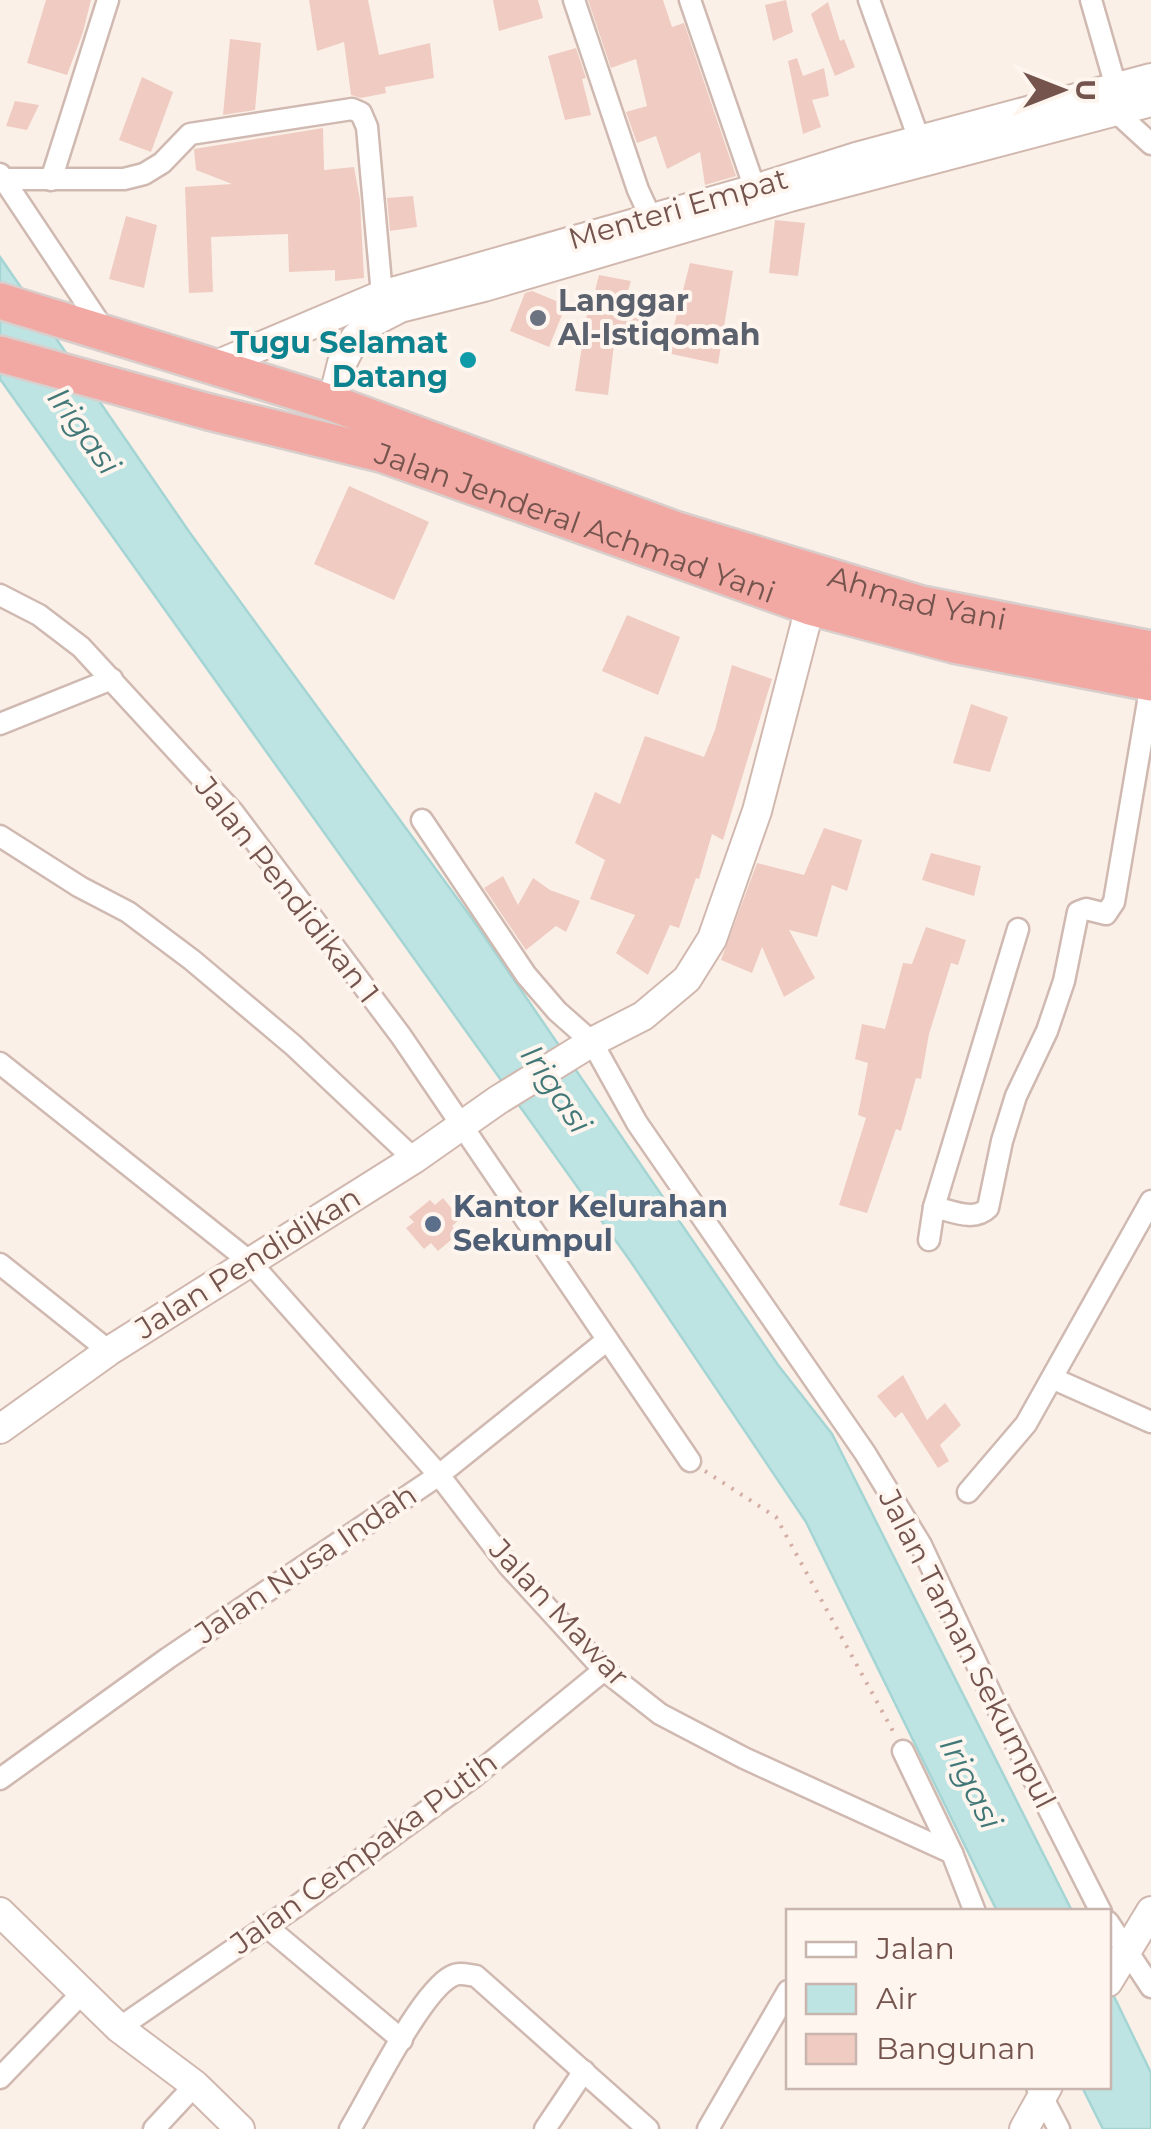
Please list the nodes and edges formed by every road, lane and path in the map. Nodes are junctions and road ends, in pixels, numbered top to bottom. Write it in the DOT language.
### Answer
graph roads {
  1 [pos="108,0"];
  2 [pos="574,0"];
  3 [pos="690,0"];
  4 [pos="868,0"];
  5 [pos="1092,0"];
  6 [pos="1151,78"];
  7 [pos="1116,99"];
  8 [pos="1151,102"];
  9 [pos="1151,144"];
  10 [pos="922,152"];
  11 [pos="2,178"];
  12 [pos="51,180"];
  13 [pos="758,198"];
  14 [pos="654,228"];
  15 [pos="480,278"];
  16 [pos="382,296"];
  17 [pos="0,301"];
  18 [pos="105,332"];
  19 [pos="0,354"];
  20 [pos="214,366"];
  21 [pos="332,403"];
  22 [pos="541,495"];
  23 [pos="598,516"];
  24 [pos="0,596"];
  25 [pos="810,607"];
  26 [pos="1151,647"];
  27 [pos="112,679"];
  28 [pos="1151,683"];
  29 [pos="0,724"];
  30 [pos="422,820"];
  31 [pos="0,836"];
  32 [pos="1018,928"];
  33 [pos="583,1047"];
  34 [pos="0,1062"];
  35 [pos="464,1126"];
  36 [pos="414,1159"];
  37 [pos="1151,1201"];
  38 [pos="934,1207"];
  39 [pos="929,1240"];
  40 [pos="249,1261"];
  41 [pos="0,1264"];
  42 [pos="606,1340"];
  43 [pos="108,1351"];
  44 [pos="1054,1379"];
  45 [pos="1151,1422"];
  46 [pos="0,1429"];
  47 [pos="690,1461"];
  48 [pos="439,1475"];
  49 [pos="968,1492"];
  50 [pos="604,1670"];
  51 [pos="903,1751"];
  52 [pos="0,1779"];
  53 [pos="952,1853"];
  54 [pos="974,1909"];
  55 [pos="1099,1909"];
  56 [pos="1151,1911"];
  57 [pos="0,1912"];
  58 [pos="266,1926"];
  59 [pos="1111,1926"];
  60 [pos="1128,1949"];
  61 [pos="1111,1978"];
  62 [pos="1151,1987"];
  63 [pos="83,1992"];
  64 [pos="786,1994"];
  65 [pos="119,2028"];
  66 [pos="402,2040"];
  67 [pos="584,2071"];
  68 [pos="0,2078"];
  69 [pos="195,2085"];
  70 [pos="1043,2090"];
  71 [pos="154,2129"];
  72 [pos="240,2129"];
  73 [pos="350,2129"];
  74 [pos="545,2129"];
  75 [pos="648,2129"];
  76 [pos="708,2129"];
  77 [pos="1024,2129"];
  78 [pos="1059,2129"];
  1 -- 12 [label="street"];
  2 -- 14 [label="street"];
  3 -- 13 [label="street"];
  4 -- 10 [label="street"];
  5 -- 7 [label="street"];
  6 -- 7 [label="street, Menteri Empat"];
  7 -- 8 [label="street, Menteri Empat"];
  7 -- 9 [label="street"];
  7 -- 10 [label="street, Menteri Empat"];
  10 -- 13 [label="street, Menteri Empat"];
  11 -- 12 [label="street"];
  11 -- 18 [label="street"];
  12 -- 16 [label="street"];
  13 -- 14 [label="street, Menteri Empat"];
  14 -- 15 [label="street, Menteri Empat"];
  15 -- 16 [label="street, Menteri Empat"];
  15 -- 21 [label="street, Menteri Empat"];
  16 -- 20 [label="street, Menteri Empat"];
  17 -- 18 [label="highway, Ahmad Yani"];
  18 -- 20 [label="highway, Ahmad Yani"];
  19 -- 22 [label="highway, Jalan Jenderal Achmad Yani"];
  20 -- 21 [label="highway, Ahmad Yani"];
  21 -- 22 [label="highway, Ahmad Yani"];
  22 -- 23 [label="highway, Ahmad Yani"];
  23 -- 25 [label="highway, Jalan Jenderal Achmad Yani"];
  23 -- 26 [label="highway, Ahmad Yani"];
  24 -- 27 [label="street, Jalan Pendidikan 1"];
  25 -- 28 [label="highway, Jalan Jenderal Achmad Yani"];
  25 -- 33 [label="street, Jalan Pendidikan"];
  27 -- 29 [label="street"];
  27 -- 35 [label="street, Jalan Pendidikan 1"];
  28 -- 38 [label="street"];
  30 -- 33 [label="street, Jalan Taman Sekumpul"];
  31 -- 36 [label="street"];
  32 -- 38 [label="street"];
  33 -- 35 [label="street, Jalan Pendidikan"];
  33 -- 55 [label="street, Jalan Taman Sekumpul"];
  34 -- 40 [label="street, Jalan Mawar"];
  35 -- 36 [label="street, Jalan Pendidikan"];
  35 -- 42 [label="street, Jalan Pendidikan 1"];
  36 -- 40 [label="street, Jalan Pendidikan"];
  37 -- 44 [label="street"];
  38 -- 39 [label="street"];
  40 -- 43 [label="street, Jalan Pendidikan"];
  40 -- 48 [label="street, Jalan Mawar"];
  41 -- 43 [label="street"];
  42 -- 47 [label="street, Jalan Pendidikan 1"];
  42 -- 48 [label="street, Jalan Nusa Indah"];
  43 -- 46 [label="street, Jalan Pendidikan"];
  44 -- 45 [label="street"];
  44 -- 49 [label="street"];
  47 -- 51 [label="path"];
  48 -- 50 [label="street, Jalan Mawar"];
  48 -- 52 [label="street, Jalan Nusa Indah"];
  50 -- 53 [label="street, Jalan Mawar"];
  50 -- 58 [label="street, Jalan Cempaka Putih"];
  51 -- 53 [label="street"];
  53 -- 54 [label="street"];
  56 -- 60 [label="street"];
  57 -- 63 [label="street"];
  58 -- 65 [label="street, Jalan Cempaka Putih"];
  58 -- 66 [label="street"];
  59 -- 60 [label="street"];
  60 -- 61 [label="street"];
  60 -- 62 [label="street"];
  63 -- 65 [label="street"];
  63 -- 68 [label="street"];
  64 -- 76 [label="street"];
  65 -- 69 [label="street"];
  66 -- 67 [label="street"];
  66 -- 73 [label="street"];
  67 -- 74 [label="street"];
  67 -- 75 [label="street"];
  69 -- 71 [label="street"];
  69 -- 72 [label="street"];
  70 -- 77 [label="street"];
  70 -- 78 [label="street"];
}
